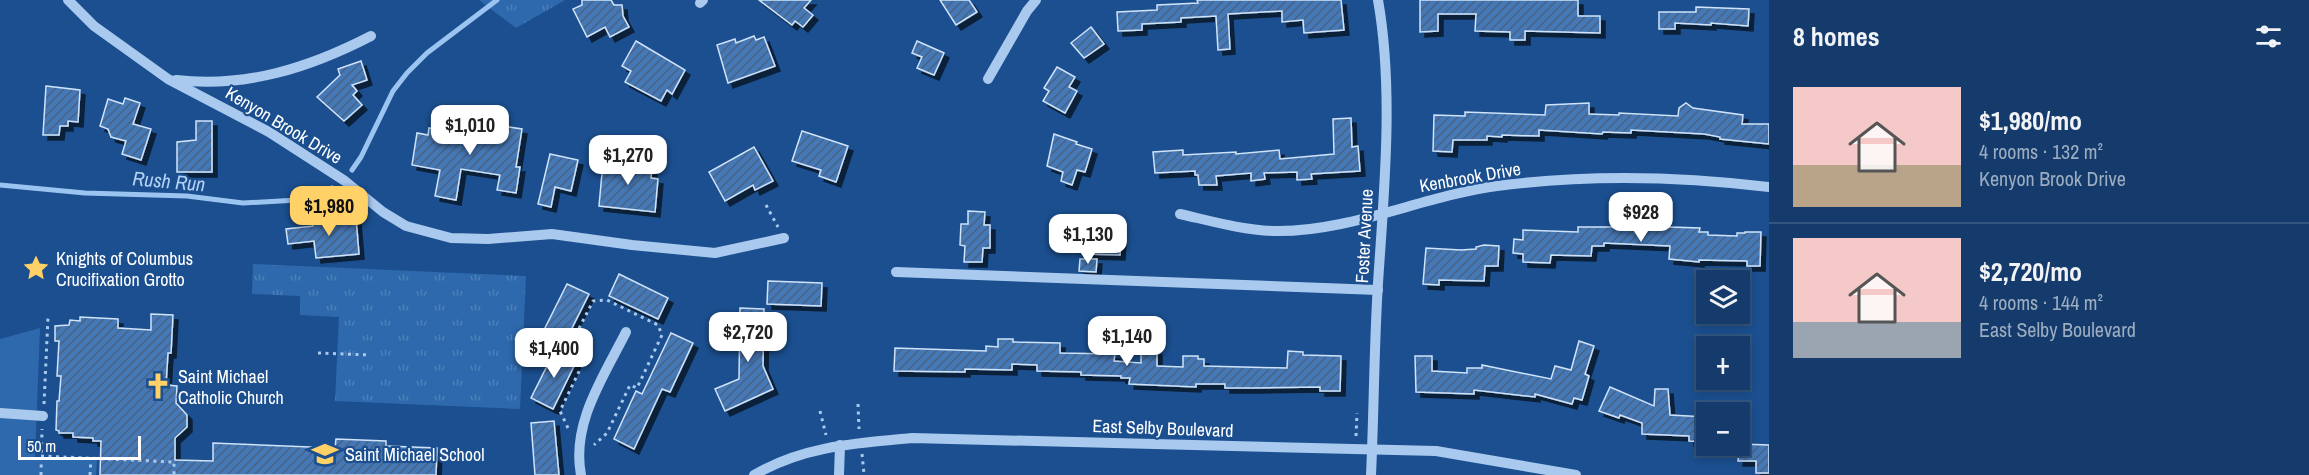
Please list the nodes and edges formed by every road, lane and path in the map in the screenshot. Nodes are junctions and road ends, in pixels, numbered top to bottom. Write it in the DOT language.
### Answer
graph roads {
  1 [pos="68,0"];
  2 [pos="1036,0"];
  3 [pos="1378,0"];
  4 [pos="371,36"];
  5 [pos="168,79"];
  6 [pos="988,79"];
  7 [pos="1769,187"];
  8 [pos="766,205"];
  9 [pos="1383,212"];
  10 [pos="1180,213"];
  11 [pos="784,238"];
  12 [pos="896,272"];
  13 [pos="1378,290"];
  14 [pos="48,317"];
  15 [pos="626,332"];
  16 [pos="318,353"];
  17 [pos="370,355"];
  18 [pos="858,404"];
  19 [pos="820,411"];
  20 [pos="1357,413"];
  21 [pos="0,414"];
  22 [pos="43,416"];
  23 [pos="859,429"];
  24 [pos="826,435"];
  25 [pos="1356,438"];
  26 [pos="840,445"];
  27 [pos="861,449"];
  28 [pos="1372,450"];
  29 [pos="41,456"];
  30 [pos="91,458"];
  31 [pos="864,474"];
  32 [pos="41,475"];
  33 [pos="90,475"];
  34 [pos="174,475"];
  35 [pos="581,475"];
  36 [pos="754,475"];
  37 [pos="839,475"];
  38 [pos="1371,475"];
  39 [pos="1576,475"];
  1 -- 5 [label="street, Kenyon Brook Drive"];
  2 -- 6 [label="street"];
  3 -- 9 [label="street, Foster Avenue"];
  4 -- 5 [label="street"];
  5 -- 11 [label="street, Kenyon Brook Drive"];
  7 -- 9 [label="street, Kenbrook Drive"];
  8 -- 11 [label="path"];
  9 -- 10 [label="street, Kenbrook Drive"];
  9 -- 13 [label="street, Foster Avenue"];
  12 -- 13 [label="street"];
  13 -- 28 [label="street, Foster Avenue"];
  14 -- 22 [label="path"];
  15 -- 35 [label="street"];
  16 -- 17 [label="path"];
  18 -- 23 [label="path"];
  19 -- 24 [label="path"];
  20 -- 25 [label="path"];
  21 -- 22 [label="street"];
  22 -- 29 [label="path"];
  26 -- 28 [label="street, East Selby Boulevard"];
  26 -- 36 [label="street, East Selby Boulevard"];
  26 -- 37 [label="street"];
  27 -- 31 [label="path"];
  28 -- 38 [label="street, Foster Avenue"];
  28 -- 39 [label="street, East Selby Boulevard"];
  29 -- 30 [label="path"];
  29 -- 32 [label="path"];
  30 -- 33 [label="path"];
  30 -- 34 [label="path"];
}
